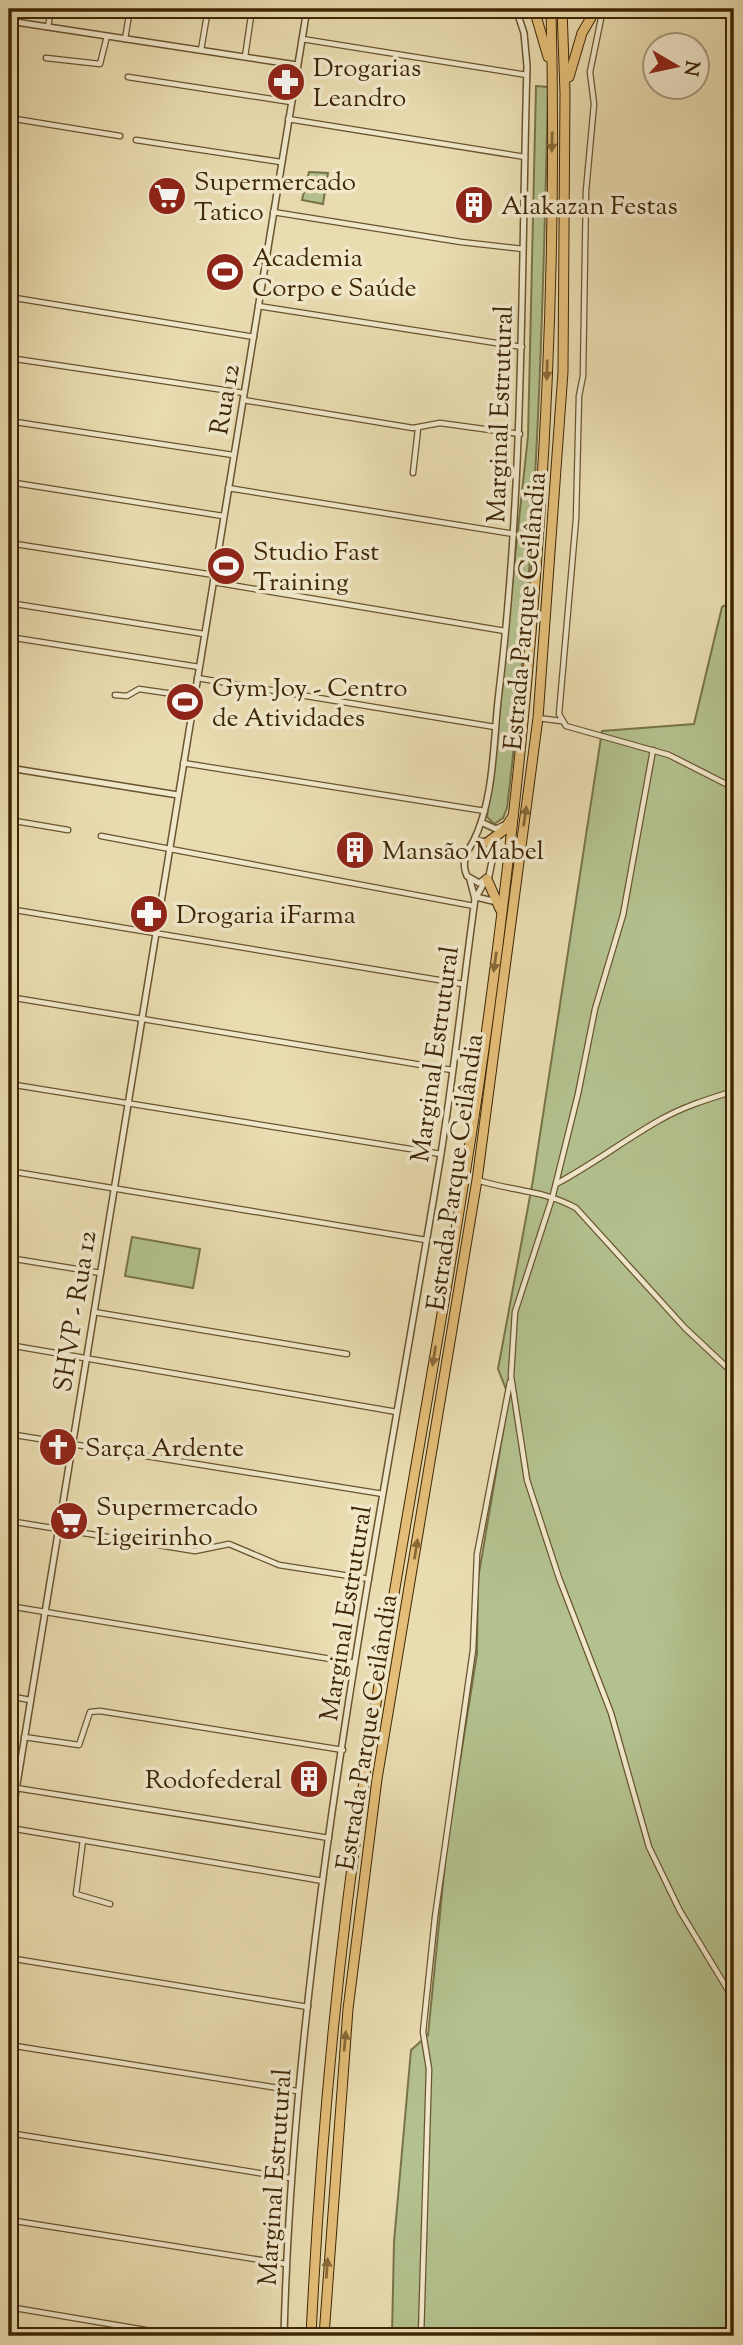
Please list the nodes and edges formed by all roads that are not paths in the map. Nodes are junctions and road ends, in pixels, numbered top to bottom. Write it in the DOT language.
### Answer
graph roads {
  1 [pos="51,9"];
  2 [pos="130,9"];
  3 [pos="208,9"];
  4 [pos="252,9"];
  5 [pos="307,9"];
  6 [pos="516,9"];
  7 [pos="534,9"];
  8 [pos="551,9"];
  9 [pos="562,9"];
  10 [pos="596,9"];
  11 [pos="603,9"];
  12 [pos="10,22"];
  13 [pos="48,27"];
  14 [pos="107,36"];
  15 [pos="9,38"];
  16 [pos="125,39"];
  17 [pos="302,39"];
  18 [pos="201,50"];
  19 [pos="244,57"];
  20 [pos="46,58"];
  21 [pos="297,65"];
  22 [pos="552,74"];
  23 [pos="527,75"];
  24 [pos="128,77"];
  25 [pos="565,93"];
  26 [pos="291,102"];
  27 [pos="9,118"];
  28 [pos="288,119"];
  29 [pos="120,136"];
  30 [pos="136,140"];
  31 [pos="524,157"];
  32 [pos="281,162"];
  33 [pos="273,212"];
  34 [pos="523,249"];
  35 [pos="9,297"];
  36 [pos="258,306"];
  37 [pos="254,337"];
  38 [pos="522,347"];
  39 [pos="9,358"];
  40 [pos="243,396"];
  41 [pos="9,421"];
  42 [pos="418,429"];
  43 [pos="520,434"];
  44 [pos="233,456"];
  45 [pos="413,473"];
  46 [pos="9,481"];
  47 [pos="228,488"];
  48 [pos="223,516"];
  49 [pos="514,534"];
  50 [pos="9,543"];
  51 [pos="214,578"];
  52 [pos="9,603"];
  53 [pos="506,631"];
  54 [pos="204,634"];
  55 [pos="9,637"];
  56 [pos="199,667"];
  57 [pos="197,678"];
  58 [pos="115,695"];
  59 [pos="194,697"];
  60 [pos="538,718"];
  61 [pos="561,720"];
  62 [pos="495,727"];
  63 [pos="653,750"];
  64 [pos="183,763"];
  65 [pos="9,768"];
  66 [pos="734,788"];
  67 [pos="178,795"];
  68 [pos="485,811"];
  69 [pos="516,811"];
  70 [pos="9,820"];
  71 [pos="510,821"];
  72 [pos="483,822"];
  73 [pos="68,830"];
  74 [pos="101,836"];
  75 [pos="473,842"];
  76 [pos="487,842"];
  77 [pos="170,848"];
  78 [pos="470,880"];
  79 [pos="486,880"];
  80 [pos="475,901"];
  81 [pos="499,905"];
  82 [pos="9,909"];
  83 [pos="501,920"];
  84 [pos="156,932"];
  85 [pos="463,984"];
  86 [pos="9,997"];
  87 [pos="142,1019"];
  88 [pos="452,1070"];
  89 [pos="9,1084"];
  90 [pos="734,1091"];
  91 [pos="129,1102"];
  92 [pos="441,1154"];
  93 [pos="9,1171"];
  94 [pos="477,1180"];
  95 [pos="556,1184"];
  96 [pos="114,1188"];
  97 [pos="553,1195"];
  98 [pos="426,1240"];
  99 [pos="9,1258"];
  100 [pos="101,1273"];
  101 [pos="94,1312"];
  102 [pos="9,1345"];
  103 [pos="347,1354"];
  104 [pos="87,1357"];
  105 [pos="734,1374"];
  106 [pos="510,1376"];
  107 [pos="397,1412"];
  108 [pos="9,1434"];
  109 [pos="72,1444"];
  110 [pos="383,1494"];
  111 [pos="9,1521"];
  112 [pos="57,1529"];
  113 [pos="369,1579"];
  114 [pos="9,1606"];
  115 [pos="44,1612"];
  116 [pos="356,1663"];
  117 [pos="9,1696"];
  118 [pos="30,1700"];
  119 [pos="24,1737"];
  120 [pos="343,1750"];
  121 [pos="9,1781"];
  122 [pos="16,1785"];
  123 [pos="9,1831"];
  124 [pos="330,1838"];
  125 [pos="83,1840"];
  126 [pos="325,1882"];
  127 [pos="110,1904"];
  128 [pos="9,1958"];
  129 [pos="734,2005"];
  130 [pos="309,2007"];
  131 [pos="9,2045"];
  132 [pos="297,2091"];
  133 [pos="9,2133"];
  134 [pos="290,2178"];
  135 [pos="9,2220"];
  136 [pos="286,2264"];
  137 [pos="9,2307"];
  138 [pos="181,2336"];
  139 [pos="284,2336"];
  140 [pos="311,2336"];
  141 [pos="324,2336"];
  142 [pos="421,2336"];
  1 -- 13 [label="street"];
  2 -- 16 [label="street"];
  3 -- 18 [label="street"];
  4 -- 19 [label="street"];
  5 -- 17 [label="street, Rua 12"];
  6 -- 23 [label="street, Marginal Estrutural"];
  7 -- 22 [label="highway"];
  8 -- 22 [label="highway, Estrada Parque Ceilândia"];
  9 -- 25 [label="highway, Estrada Parque Ceilândia"];
  10 -- 25 [label="highway"];
  11 -- 61 [label="street"];
  12 -- 13 [label="street"];
  12 -- 15 [label="street"];
  13 -- 14 [label="street"];
  14 -- 16 [label="street"];
  14 -- 20 [label="street"];
  16 -- 18 [label="street"];
  17 -- 21 [label="street, Rua 12"];
  17 -- 23 [label="street"];
  18 -- 19 [label="street"];
  19 -- 21 [label="street"];
  21 -- 26 [label="street, Rua 12"];
  22 -- 69 [label="highway, Estrada Parque Ceilândia, one-way"];
  23 -- 31 [label="street, Marginal Estrutural"];
  24 -- 26 [label="street"];
  25 -- 60 [label="highway, Estrada Parque Ceilândia"];
  26 -- 28 [label="street, Rua 12"];
  27 -- 29 [label="street"];
  28 -- 31 [label="street"];
  28 -- 32 [label="street, Rua 12"];
  30 -- 32 [label="street"];
  31 -- 34 [label="street, Marginal Estrutural"];
  32 -- 33 [label="street, Rua 12"];
  33 -- 34 [label="street"];
  33 -- 36 [label="street, Rua 12"];
  34 -- 38 [label="street, Marginal Estrutural"];
  35 -- 37 [label="street"];
  36 -- 37 [label="street, Rua 12"];
  36 -- 38 [label="street"];
  37 -- 40 [label="street, Rua 12"];
  38 -- 43 [label="street, Marginal Estrutural"];
  39 -- 40 [label="street"];
  40 -- 42 [label="street"];
  40 -- 44 [label="street, Rua 12"];
  41 -- 44 [label="street"];
  42 -- 43 [label="street"];
  42 -- 45 [label="street"];
  43 -- 49 [label="street, Marginal Estrutural"];
  44 -- 47 [label="street, Rua 12"];
  46 -- 48 [label="street"];
  47 -- 48 [label="street, Rua 12"];
  47 -- 49 [label="street"];
  48 -- 51 [label="street, Rua 12"];
  49 -- 53 [label="street, Marginal Estrutural"];
  50 -- 51 [label="street"];
  51 -- 53 [label="street"];
  51 -- 54 [label="street, Rua 12"];
  52 -- 54 [label="street"];
  53 -- 62 [label="street, Marginal Estrutural"];
  54 -- 56 [label="street, Rua 12"];
  55 -- 56 [label="street"];
  56 -- 57 [label="street, Rua 12"];
  57 -- 59 [label="street, Rua 12"];
  57 -- 62 [label="street"];
  58 -- 59 [label="street"];
  59 -- 64 [label="street, Rua 12"];
  60 -- 61 [label="street"];
  94 -- 60 [label="highway, Estrada Parque Ceilândia, one-way"];
  61 -- 63 [label="street"];
  62 -- 68 [label="street, Marginal Estrutural"];
  63 -- 66 [label="street"];
  63 -- 95 [label="street"];
  64 -- 67 [label="street, Rua 12"];
  64 -- 68 [label="street"];
  65 -- 67 [label="street"];
  67 -- 77 [label="street, SHVP - Rua 12"];
  68 -- 72 [label="street, Marginal Estrutural"];
  69 -- 71 [label="highway"];
  69 -- 83 [label="highway, Estrada Parque Ceilândia"];
  70 -- 73 [label="street"];
  71 -- 72 [label="street"];
  71 -- 76 [label="highway"];
  72 -- 75 [label="street, Marginal Estrutural"];
  72 -- 76 [label="street, Marginal Estrutural"];
  74 -- 77 [label="street"];
  75 -- 76 [label="street"];
  75 -- 78 [label="street, Marginal Estrutural"];
  76 -- 79 [label="street, Marginal Estrutural"];
  77 -- 80 [label="street"];
  77 -- 84 [label="street, SHVP - Rua 12"];
  78 -- 79 [label="street"];
  78 -- 80 [label="street, Marginal Estrutural"];
  79 -- 80 [label="street, Marginal Estrutural"];
  79 -- 81 [label="highway"];
  80 -- 81 [label="street"];
  80 -- 85 [label="street, Marginal Estrutural"];
  81 -- 83 [label="highway"];
  82 -- 84 [label="street"];
  83 -- 140 [label="highway, Estrada Parque Ceilândia, one-way"];
  84 -- 85 [label="street"];
  84 -- 87 [label="street, SHVP - Rua 12"];
  85 -- 88 [label="street, Marginal Estrutural"];
  86 -- 87 [label="street"];
  87 -- 88 [label="street"];
  87 -- 91 [label="street, SHVP - Rua 12"];
  88 -- 92 [label="street, Marginal Estrutural"];
  89 -- 91 [label="street"];
  90 -- 95 [label="street"];
  91 -- 92 [label="street"];
  91 -- 96 [label="street, SHVP - Rua 12"];
  92 -- 98 [label="street, Marginal Estrutural"];
  93 -- 96 [label="street"];
  94 -- 97 [label="street"];
  141 -- 94 [label="highway, Estrada Parque Ceilândia, one-way"];
  95 -- 97 [label="street"];
  96 -- 98 [label="street"];
  96 -- 100 [label="street, SHVP - Rua 12"];
  97 -- 105 [label="street"];
  97 -- 106 [label="street"];
  98 -- 107 [label="street, Marginal Estrutural"];
  99 -- 100 [label="street"];
  100 -- 101 [label="street, SHVP - Rua 12"];
  101 -- 103 [label="street"];
  101 -- 104 [label="street, SHVP - Rua 12"];
  102 -- 104 [label="street"];
  104 -- 107 [label="street"];
  104 -- 109 [label="street, SHVP - Rua 12"];
  106 -- 129 [label="street"];
  106 -- 142 [label="street"];
  107 -- 110 [label="street, Marginal Estrutural"];
  108 -- 109 [label="street"];
  109 -- 110 [label="street"];
  109 -- 112 [label="street, SHVP - Rua 12"];
  110 -- 113 [label="street, Marginal Estrutural"];
  111 -- 112 [label="street"];
  112 -- 113 [label="street"];
  112 -- 115 [label="street, SHVP - Rua 12"];
  113 -- 116 [label="street, Marginal Estrutural"];
  114 -- 115 [label="street"];
  115 -- 116 [label="street"];
  115 -- 118 [label="street, SHVP - Rua 12"];
  116 -- 120 [label="street, Marginal Estrutural"];
  117 -- 118 [label="street"];
  118 -- 119 [label="street, SHVP - Rua 12"];
  119 -- 120 [label="street"];
  119 -- 122 [label="street, SHVP - Rua 12"];
  120 -- 124 [label="street, Marginal Estrutural"];
  121 -- 122 [label="street"];
  122 -- 123 [label="street, SHVP - Rua 12"];
  122 -- 124 [label="street"];
  123 -- 125 [label="street"];
  124 -- 126 [label="street, Marginal Estrutural"];
  125 -- 126 [label="street"];
  125 -- 127 [label="street"];
  126 -- 130 [label="street, Marginal Estrutural"];
  128 -- 130 [label="street"];
  130 -- 132 [label="street, Marginal Estrutural"];
  131 -- 132 [label="street"];
  132 -- 134 [label="street, Marginal Estrutural"];
  133 -- 134 [label="street"];
  134 -- 136 [label="street, Marginal Estrutural"];
  135 -- 136 [label="street"];
  136 -- 139 [label="street, Marginal Estrutural"];
  137 -- 138 [label="street"];
}
